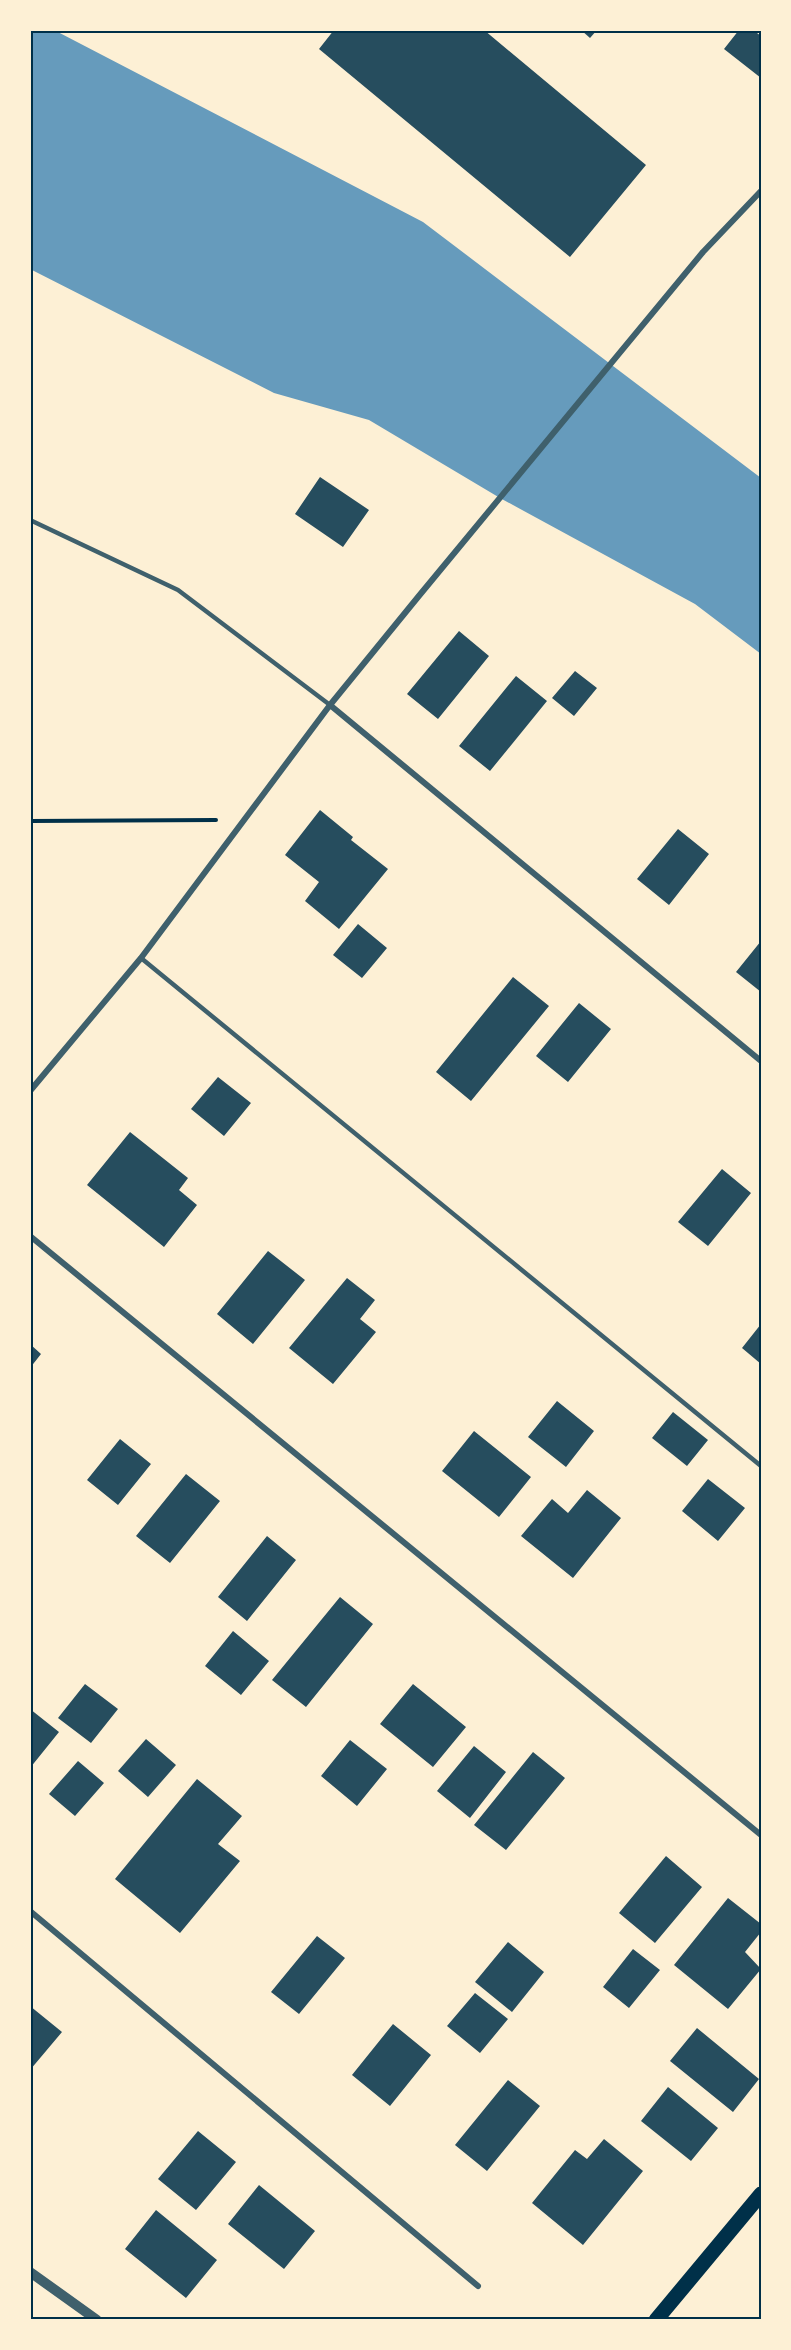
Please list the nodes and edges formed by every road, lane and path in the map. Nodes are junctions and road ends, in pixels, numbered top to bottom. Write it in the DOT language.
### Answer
graph roads {
  1 [pos="761,191"];
  2 [pos="30,520"];
  3 [pos="330,705"];
  4 [pos="244,820"];
  5 [pos="30,821"];
  6 [pos="141,958"];
  7 [pos="761,1061"];
  8 [pos="30,1091"];
  9 [pos="30,1236"];
  10 [pos="761,1466"];
  11 [pos="761,1835"];
  12 [pos="30,1911"];
  13 [pos="761,2194"];
  14 [pos="30,2272"];
  15 [pos="478,2286"];
  16 [pos="97,2320"];
  17 [pos="656,2320"];
  1 -- 3 [label="street"];
  2 -- 3 [label="lane"];
  3 -- 4 [label="street"];
  3 -- 7 [label="street"];
  4 -- 5 [label="path"];
  4 -- 6 [label="street"];
  6 -- 8 [label="street"];
  6 -- 10 [label="lane"];
  9 -- 11 [label="street"];
  12 -- 15 [label="street"];
  13 -- 17 [label="main road"];
  14 -- 16 [label="street"];
}
